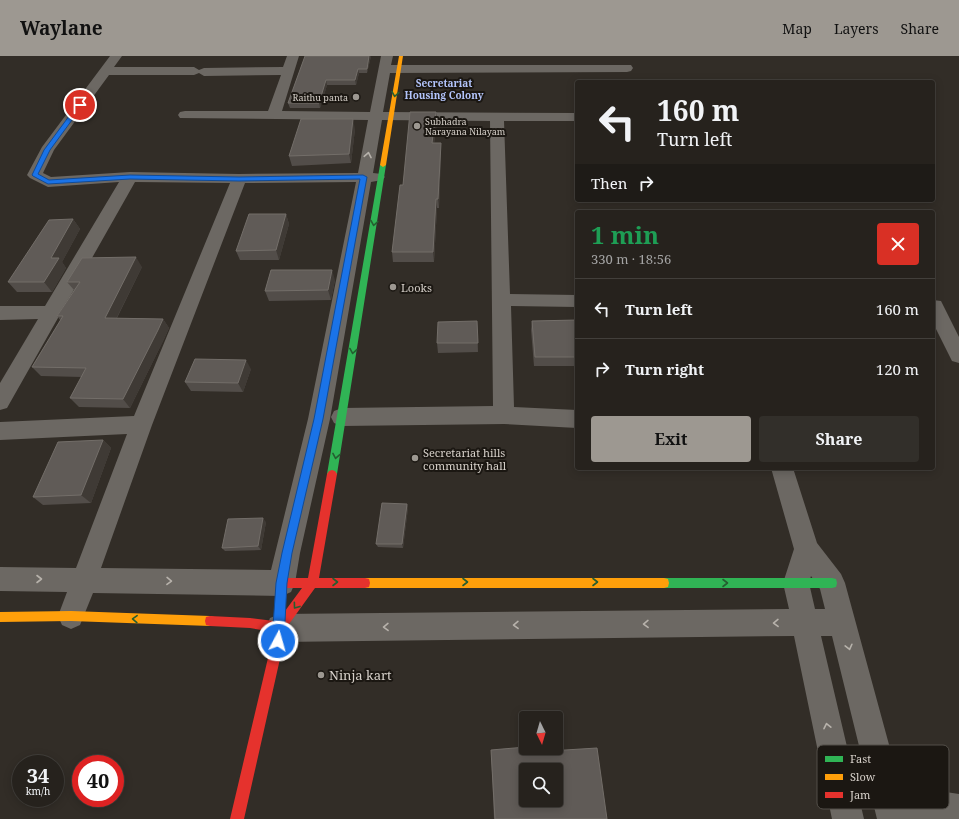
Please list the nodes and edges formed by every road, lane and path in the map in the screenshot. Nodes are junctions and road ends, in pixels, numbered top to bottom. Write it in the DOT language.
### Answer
graph roads {
  1 [pos="116,56"];
  2 [pos="294,56"];
  3 [pos="401,56"];
  4 [pos="495,62"];
  5 [pos="390,64"];
  6 [pos="627,68"];
  7 [pos="105,71"];
  8 [pos="288,71"];
  9 [pos="185,115"];
  10 [pos="274,116"];
  11 [pos="383,116"];
  12 [pos="497,116"];
  13 [pos="575,117"];
  14 [pos="130,177"];
  15 [pos="373,177"];
  16 [pos="239,179"];
  17 [pos="501,300"];
  18 [pos="575,301"];
  19 [pos="935,308"];
  20 [pos="51,312"];
  21 [pos="0,313"];
  22 [pos="959,356"];
  23 [pos="0,402"];
  24 [pos="504,415"];
  25 [pos="342,417"];
  26 [pos="575,419"];
  27 [pos="141,425"];
  28 [pos="0,431"];
  29 [pos="783,470"];
  30 [pos="806,549"];
  31 [pos="0,579"];
  32 [pos="85,579"];
  33 [pos="313,582"];
  34 [pos="282,583"];
  35 [pos="796,583"];
  36 [pos="832,583"];
  37 [pos="71,616"];
  38 [pos="0,617"];
  39 [pos="804,622"];
  40 [pos="843,622"];
  41 [pos="280,628"];
  42 [pos="831,745"];
  43 [pos="875,745"];
  44 [pos="846,809"];
  45 [pos="891,809"];
  46 [pos="959,810"];
  47 [pos="237,819"];
  48 [pos="848,819"];
  1 -- 7 [label="street"];
  2 -- 8 [label="street"];
  3 -- 5 [label="street"];
  4 -- 5 [label="street"];
  4 -- 6 [label="street"];
  5 -- 11 [label="street"];
  7 -- 8 [label="street"];
  7 -- 14 [label="street"];
  8 -- 10 [label="street"];
  9 -- 10 [label="street"];
  10 -- 11 [label="street"];
  11 -- 12 [label="street"];
  11 -- 15 [label="street"];
  12 -- 13 [label="street"];
  12 -- 17 [label="street"];
  14 -- 16 [label="street"];
  14 -- 20 [label="street"];
  15 -- 16 [label="street"];
  15 -- 25 [label="street, one-way"];
  15 -- 34 [label="street"];
  16 -- 27 [label="street"];
  17 -- 18 [label="street"];
  17 -- 24 [label="street"];
  19 -- 22 [label="street"];
  20 -- 21 [label="street"];
  20 -- 23 [label="street"];
  24 -- 25 [label="street"];
  24 -- 26 [label="street"];
  25 -- 33 [label="street, one-way"];
  27 -- 28 [label="street"];
  27 -- 32 [label="street"];
  29 -- 30 [label="street"];
  30 -- 35 [label="street"];
  30 -- 36 [label="street"];
  31 -- 32 [label="street, one-way"];
  32 -- 34 [label="street, one-way"];
  32 -- 37 [label="street"];
  33 -- 34 [label="street"];
  33 -- 35 [label="street, one-way"];
  33 -- 41 [label="street, one-way"];
  34 -- 41 [label="street"];
  35 -- 36 [label="street"];
  35 -- 39 [label="street"];
  36 -- 40 [label="street"];
  37 -- 38 [label="street"];
  41 -- 37 [label="street, one-way"];
  39 -- 40 [label="street"];
  39 -- 41 [label="street, one-way"];
  42 -- 39 [label="street, one-way"];
  40 -- 43 [label="street, one-way"];
  41 -- 47 [label="street"];
  48 -- 44 [label="street, one-way"];
  45 -- 46 [label="street"];
}
